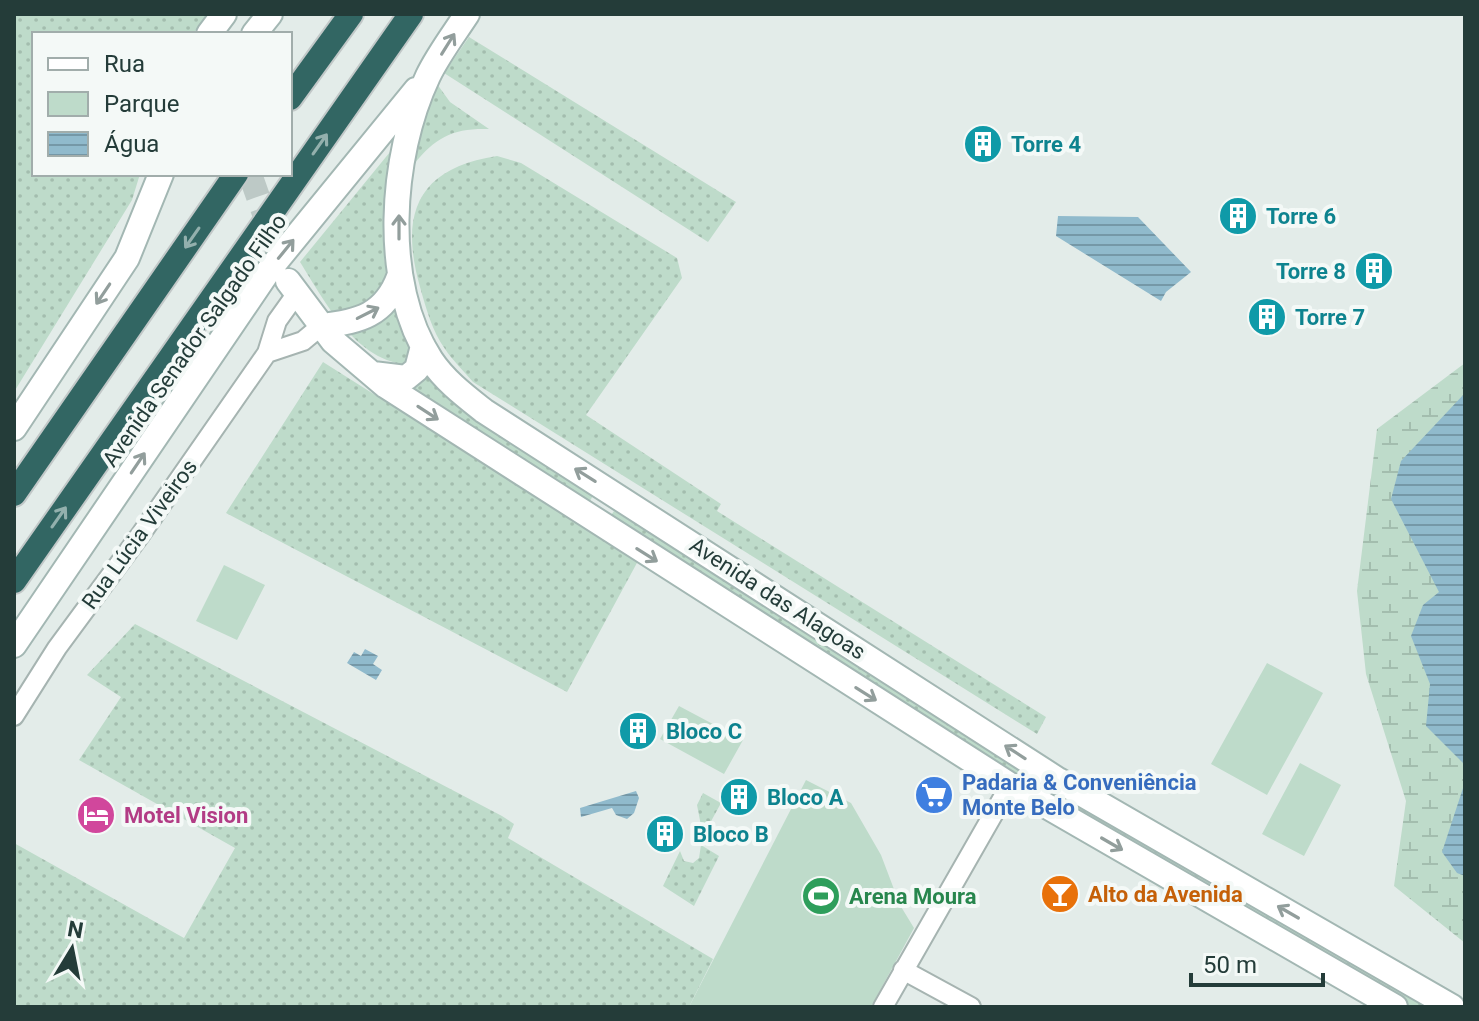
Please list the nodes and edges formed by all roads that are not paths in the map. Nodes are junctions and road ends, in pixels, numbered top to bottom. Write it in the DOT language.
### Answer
graph roads {
  1 [pos="224,14"];
  2 [pos="270,14"];
  3 [pos="351,14"];
  4 [pos="411,14"];
  5 [pos="467,14"];
  6 [pos="210,32"];
  7 [pos="256,32"];
  8 [pos="429,74"];
  9 [pos="292,95"];
  10 [pos="160,176"];
  11 [pos="235,176"];
  12 [pos="399,277"];
  13 [pos="292,287"];
  14 [pos="321,326"];
  15 [pos="423,346"];
  16 [pos="267,353"];
  17 [pos="364,370"];
  18 [pos="14,428"];
  19 [pos="14,494"];
  20 [pos="590,519"];
  21 [pos="682,535"];
  22 [pos="14,581"];
  23 [pos="14,645"];
  24 [pos="14,716"];
  25 [pos="1058,780"];
  26 [pos="1010,785"];
  27 [pos="1043,804"];
  28 [pos="903,970"];
  29 [pos="883,1007"];
  30 [pos="971,1007"];
  31 [pos="1395,1007"];
  32 [pos="1452,1007"];
  1 -- 6 [label="main road"];
  2 -- 7 [label="main road"];
  3 -- 9 [label="highway"];
  22 -- 4 [label="highway, Avenida Senador Salgado Filho, one-way"];
  8 -- 5 [label="main road, Avenida das Alagoas, one-way"];
  12 -- 8 [label="main road, Avenida das Alagoas, one-way"];
  23 -- 8 [label="main road, Avenida Senador Salgado Filho, one-way"];
  10 -- 18 [label="main road, one-way"];
  11 -- 19 [label="highway, one-way"];
  14 -- 12 [label="main road, one-way"];
  12 -- 15 [label="main road, Avenida das Alagoas"];
  13 -- 14 [label="main road, Avenida das Alagoas"];
  13 -- 16 [label="street, Rua Lúcia Viveiros"];
  14 -- 16 [label="street"];
  14 -- 17 [label="main road, Avenida das Alagoas"];
  15 -- 17 [label="main road"];
  21 -- 15 [label="main road, Avenida das Alagoas, one-way"];
  16 -- 24 [label="street, Rua Lúcia Viveiros"];
  17 -- 20 [label="main road, Avenida das Alagoas, one-way"];
  20 -- 21 [label="main road"];
  20 -- 26 [label="main road, Avenida das Alagoas, one-way"];
  25 -- 21 [label="main road, Avenida das Alagoas, one-way"];
  25 -- 27 [label="main road"];
  32 -- 25 [label="main road, Avenida das Alagoas, one-way"];
  26 -- 27 [label="main road, Avenida das Alagoas"];
  26 -- 28 [label="street"];
  27 -- 31 [label="main road, Avenida das Alagoas, one-way"];
  28 -- 29 [label="street"];
  28 -- 30 [label="street"];
}
